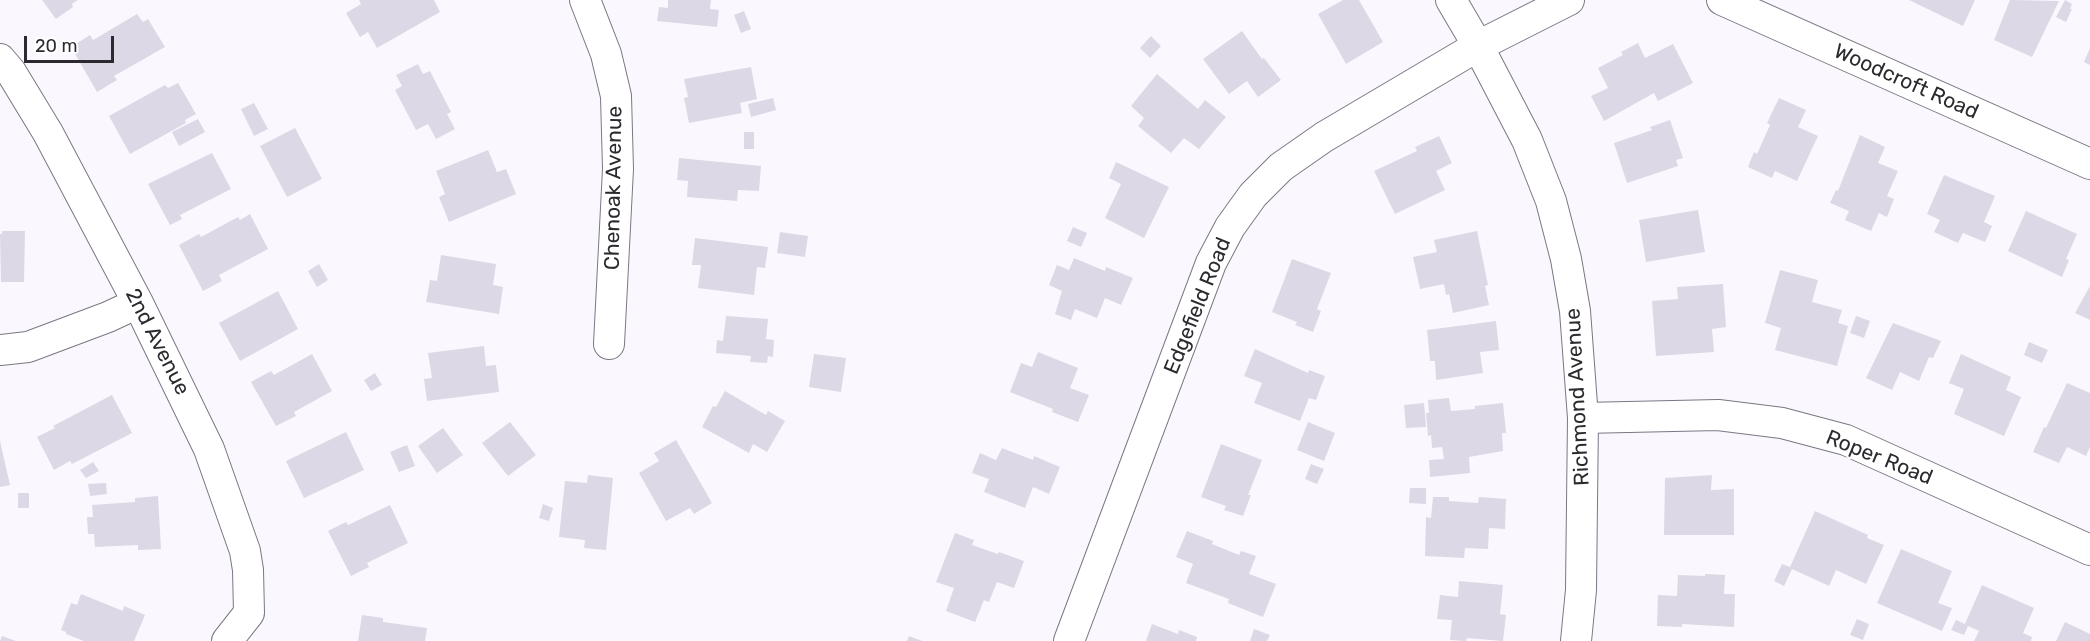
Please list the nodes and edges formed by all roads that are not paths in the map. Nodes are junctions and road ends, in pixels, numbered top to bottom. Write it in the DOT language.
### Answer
graph roads {
  1 [pos="585,0"];
  2 [pos="1451,0"];
  3 [pos="1569,0"];
  4 [pos="1722,0"];
  5 [pos="1478,45"];
  6 [pos="0,59"];
  7 [pos="2090,164"];
  8 [pos="138,303"];
  9 [pos="609,344"];
  10 [pos="0,350"];
  11 [pos="1583,418"];
  12 [pos="2090,550"];
  13 [pos="227,641"];
  14 [pos="1069,641"];
  15 [pos="1576,641"];
  1 -- 9 [label="street, Chenoak Avenue"];
  2 -- 5 [label="street, Richmond Avenue"];
  3 -- 5 [label="street"];
  4 -- 7 [label="street, Woodcroft Road"];
  5 -- 11 [label="street, Richmond Avenue"];
  5 -- 14 [label="street, Edgefield Road"];
  6 -- 8 [label="street, 2nd Avenue"];
  8 -- 10 [label="street"];
  8 -- 13 [label="street, 2nd Avenue"];
  11 -- 12 [label="street, Roper Road"];
  11 -- 15 [label="street, Richmond Avenue"];
}
